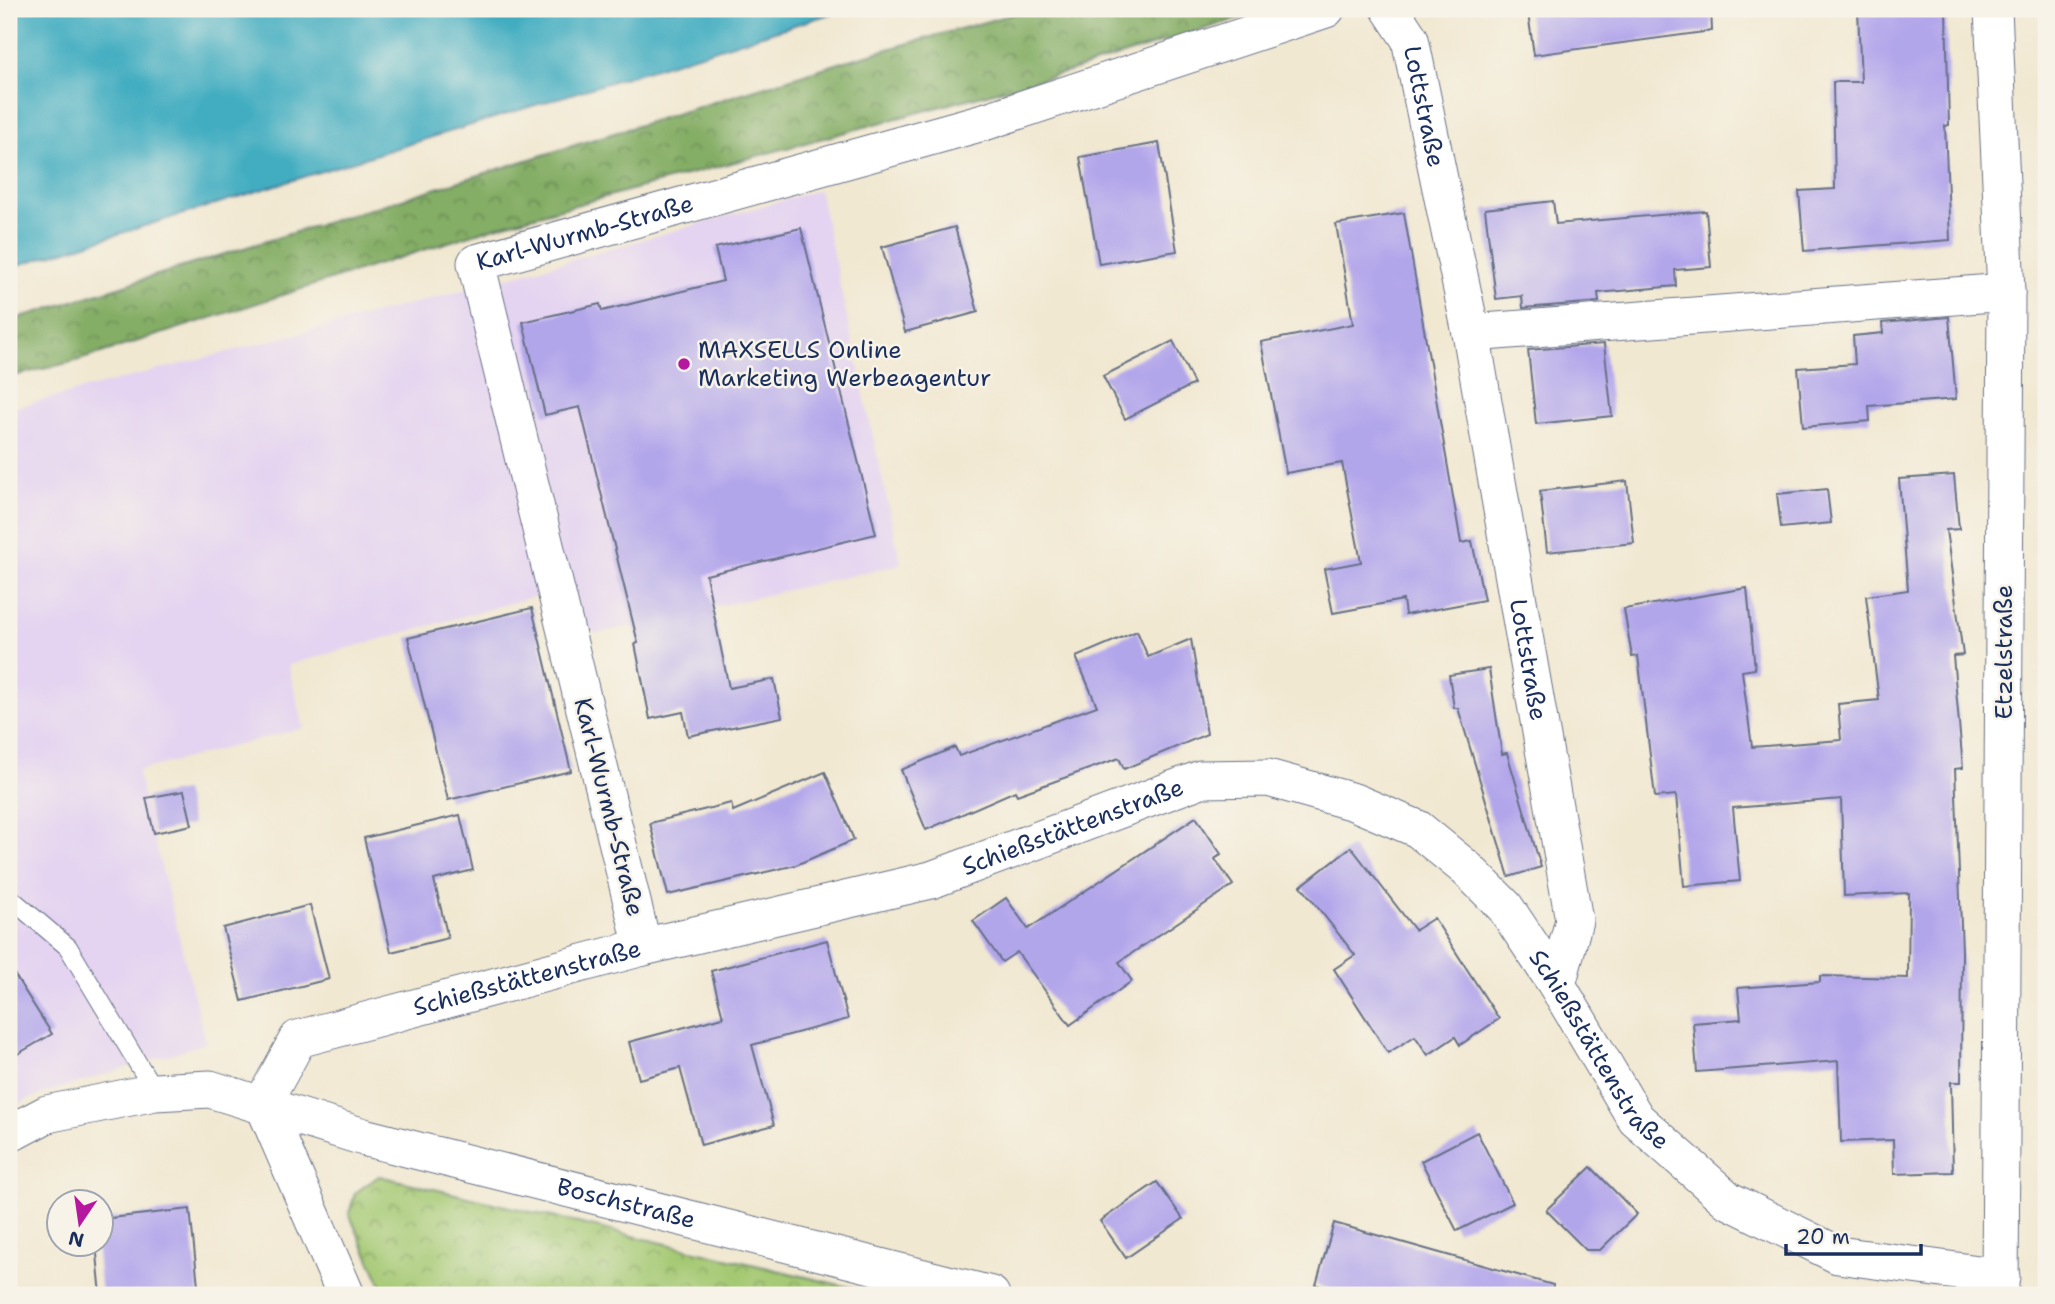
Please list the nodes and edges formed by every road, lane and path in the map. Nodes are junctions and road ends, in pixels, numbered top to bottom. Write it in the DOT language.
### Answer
graph roads {
  1 [pos="1326,9"];
  2 [pos="1390,9"];
  3 [pos="1993,9"];
  4 [pos="2006,292"];
  5 [pos="1471,333"];
  6 [pos="9,897"];
  7 [pos="643,947"];
  8 [pos="1557,985"];
  9 [pos="155,1092"];
  10 [pos="263,1103"];
  11 [pos="9,1134"];
  12 [pos="2001,1286"];
  13 [pos="346,1295"];
  14 [pos="992,1295"];
  1 -- 7 [label="street, Karl-Wurmb-Straße"];
  2 -- 5 [label="street, Lottstraße"];
  3 -- 4 [label="street, Etzelstraße"];
  4 -- 5 [label="street"];
  4 -- 12 [label="street, Etzelstraße"];
  5 -- 8 [label="street, Lottstraße"];
  6 -- 9 [label="lane"];
  7 -- 8 [label="street, Schießstättenstraße"];
  7 -- 10 [label="street, Schießstättenstraße"];
  8 -- 12 [label="street, Schießstättenstraße"];
  9 -- 10 [label="street"];
  9 -- 11 [label="street"];
  10 -- 13 [label="street"];
  10 -- 14 [label="street, Boschstraße"];
}
